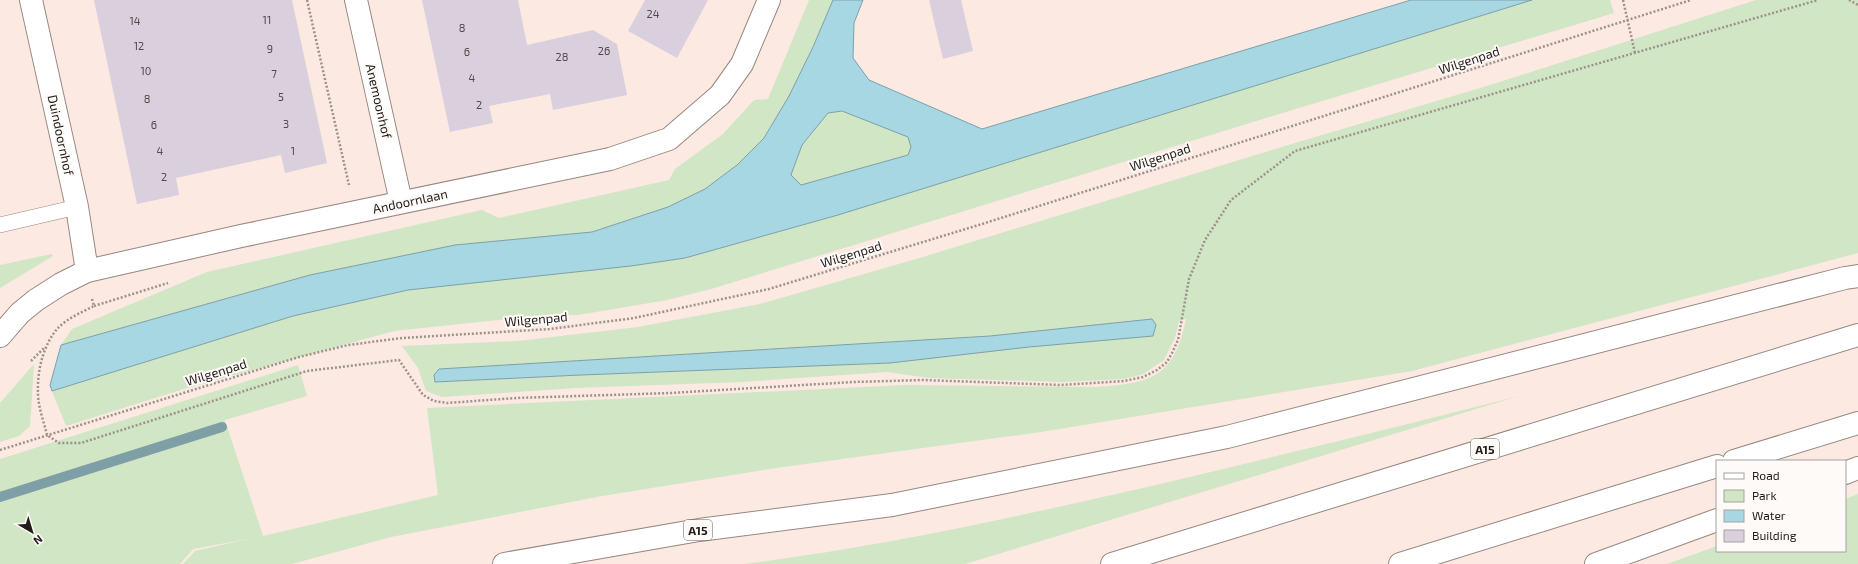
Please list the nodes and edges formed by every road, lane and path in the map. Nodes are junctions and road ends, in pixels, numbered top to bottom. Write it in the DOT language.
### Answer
graph roads {
  1 [pos="31,0"];
  2 [pos="307,0"];
  3 [pos="356,0"];
  4 [pos="769,0"];
  5 [pos="1623,0"];
  6 [pos="1691,0"];
  7 [pos="1818,0"];
  8 [pos="1848,0"];
  9 [pos="1858,5"];
  10 [pos="1627,20"];
  11 [pos="1635,53"];
  12 [pos="401,202"];
  13 [pos="77,207"];
  14 [pos="354,213"];
  15 [pos="0,225"];
  16 [pos="87,271"];
  17 [pos="1858,276"];
  18 [pos="1858,335"];
  19 [pos="0,336"];
  20 [pos="47,346"];
  21 [pos="31,361"];
  22 [pos="1858,423"];
  23 [pos="47,435"];
  24 [pos="0,450"];
  25 [pos="1737,460"];
  26 [pos="1716,466"];
  27 [pos="1858,468"];
  28 [pos="1846,473"];
  29 [pos="1716,520"];
  30 [pos="504,564"];
  31 [pos="1112,564"];
  32 [pos="1400,564"];
  33 [pos="1596,564"];
  1 -- 13 [label="main road, Duindoornhof"];
  2 -- 14 [label="path"];
  3 -- 12 [label="main road, Anemoonhof"];
  4 -- 12 [label="main road, Andoornlaan"];
  5 -- 10 [label="path"];
  6 -- 10 [label="path, Wilgenpad"];
  7 -- 11 [label="path"];
  8 -- 9 [label="path"];
  10 -- 11 [label="path"];
  10 -- 23 [label="path, Wilgenpad"];
  11 -- 23 [label="path"];
  12 -- 14 [label="main road, Andoornlaan"];
  13 -- 15 [label="lane"];
  13 -- 16 [label="main road, Duindoornhof"];
  14 -- 16 [label="main road, Andoornlaan"];
  16 -- 19 [label="main road, Andoornlaan"];
  16 -- 20 [label="path"];
  17 -- 30 [label="main road, A15"];
  18 -- 31 [label="main road, A15"];
  20 -- 21 [label="path"];
  20 -- 23 [label="path"];
  22 -- 25 [label="main road"];
  23 -- 24 [label="path, Wilgenpad"];
  26 -- 32 [label="main road"];
  27 -- 28 [label="main road"];
  29 -- 33 [label="main road"];
}
